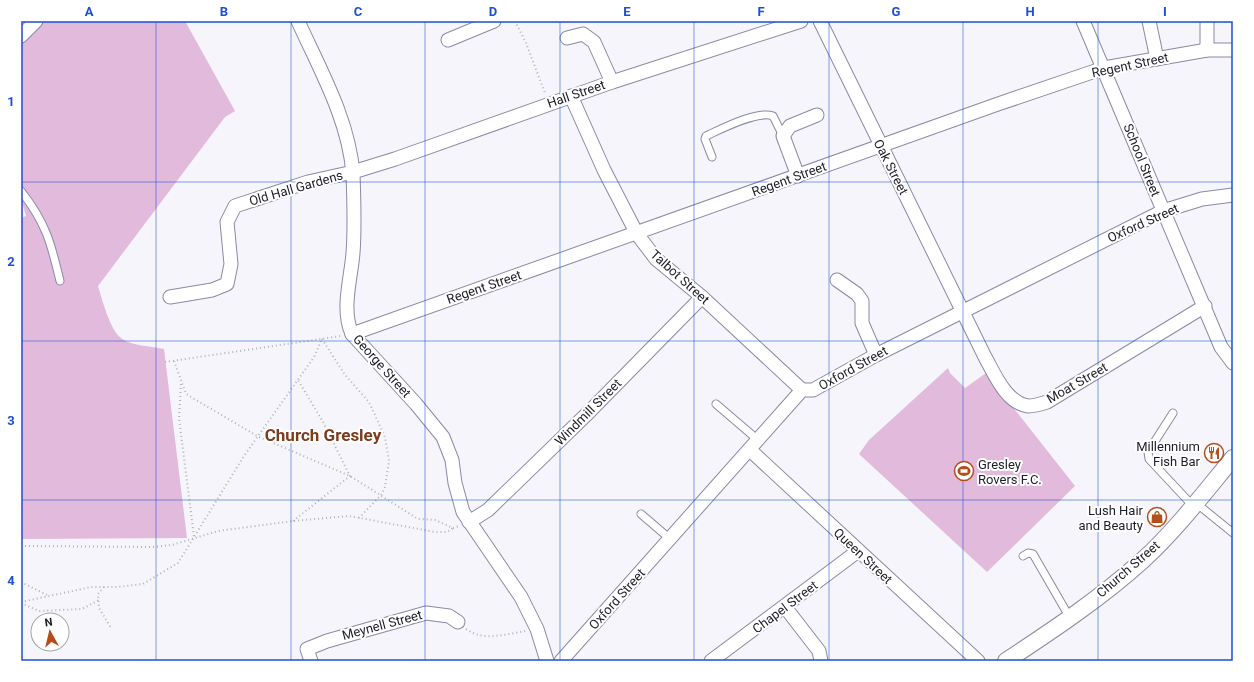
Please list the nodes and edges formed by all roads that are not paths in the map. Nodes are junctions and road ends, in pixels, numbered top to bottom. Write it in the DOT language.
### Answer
graph roads {
  1 [pos="36,21"];
  2 [pos="298,21"];
  3 [pos="494,21"];
  4 [pos="801,21"];
  5 [pos="820,21"];
  6 [pos="1083,21"];
  7 [pos="1149,21"];
  8 [pos="1207,21"];
  9 [pos="21,36"];
  10 [pos="567,38"];
  11 [pos="448,40"];
  12 [pos="1207,50"];
  13 [pos="1233,50"];
  14 [pos="1157,58"];
  15 [pos="1104,68"];
  16 [pos="612,82"];
  17 [pos="571,96"];
  18 [pos="818,115"];
  19 [pos="783,136"];
  20 [pos="880,146"];
  21 [pos="712,157"];
  22 [pos="353,172"];
  23 [pos="798,176"];
  24 [pos="21,191"];
  25 [pos="1233,195"];
  26 [pos="1163,211"];
  27 [pos="637,234"];
  28 [pos="837,280"];
  29 [pos="60,281"];
  30 [pos="170,297"];
  31 [pos="702,297"];
  32 [pos="1205,306"];
  33 [pos="964,311"];
  34 [pos="352,334"];
  35 [pos="876,355"];
  36 [pos="1233,363"];
  37 [pos="802,390"];
  38 [pos="716,404"];
  39 [pos="1173,414"];
  40 [pos="758,440"];
  41 [pos="750,450"];
  42 [pos="1233,458"];
  43 [pos="1194,505"];
  44 [pos="641,514"];
  45 [pos="469,522"];
  46 [pos="1233,533"];
  47 [pos="670,538"];
  48 [pos="858,551"];
  49 [pos="1023,556"];
  50 [pos="785,607"];
  51 [pos="1070,618"];
  52 [pos="458,622"];
  53 [pos="311,661"];
  54 [pos="546,661"];
  55 [pos="561,661"];
  56 [pos="711,661"];
  57 [pos="820,661"];
  58 [pos="978,661"];
  59 [pos="1006,661"];
  1 -- 9 [label="street"];
  2 -- 22 [label="street, George Street"];
  3 -- 11 [label="street"];
  4 -- 16 [label="street, Hall Street"];
  5 -- 20 [label="street, Oak Street"];
  6 -- 15 [label="street, School Street"];
  7 -- 14 [label="street"];
  8 -- 12 [label="street"];
  10 -- 16 [label="street"];
  12 -- 13 [label="street, Regent Street"];
  12 -- 14 [label="street, Regent Street"];
  14 -- 15 [label="street, Regent Street"];
  15 -- 20 [label="street, Regent Street"];
  15 -- 26 [label="street, School Street"];
  16 -- 17 [label="street, Hall Street"];
  17 -- 22 [label="street, Hall Street"];
  17 -- 27 [label="street, Talbot Street"];
  18 -- 19 [label="street"];
  19 -- 21 [label="lane"];
  19 -- 23 [label="street"];
  20 -- 23 [label="street, Regent Street"];
  20 -- 33 [label="street, Oak Street"];
  22 -- 30 [label="street, Old Hall Gardens"];
  22 -- 34 [label="street, George Street"];
  23 -- 27 [label="street, Regent Street"];
  24 -- 29 [label="lane"];
  25 -- 26 [label="street, Oxford Street"];
  26 -- 32 [label="street, School Street"];
  26 -- 33 [label="street, Oxford Street"];
  27 -- 31 [label="street, Talbot Street"];
  27 -- 34 [label="street, Regent Street"];
  28 -- 35 [label="street"];
  31 -- 37 [label="street, Talbot Street"];
  31 -- 45 [label="street, Windmill Street"];
  32 -- 33 [label="street, Moat Street"];
  32 -- 36 [label="street, School Street"];
  33 -- 35 [label="street, Oxford Street"];
  34 -- 45 [label="street, George Street"];
  35 -- 37 [label="street, Oxford Street"];
  37 -- 40 [label="street, Oxford Street"];
  38 -- 40 [label="lane"];
  39 -- 43 [label="lane"];
  40 -- 41 [label="street, Oxford Street"];
  41 -- 47 [label="street, Oxford Street"];
  41 -- 48 [label="street, Queen Street"];
  42 -- 43 [label="street, Church Street"];
  43 -- 46 [label="lane"];
  43 -- 51 [label="street, Church Street"];
  44 -- 47 [label="lane"];
  45 -- 54 [label="street, George Street"];
  47 -- 55 [label="street, Oxford Street"];
  48 -- 50 [label="street, Chapel Street"];
  48 -- 58 [label="street, Queen Street"];
  49 -- 51 [label="lane"];
  50 -- 56 [label="street, Chapel Street"];
  50 -- 57 [label="street"];
  51 -- 59 [label="street, Church Street"];
  52 -- 53 [label="street, Meynell Street"];
}
